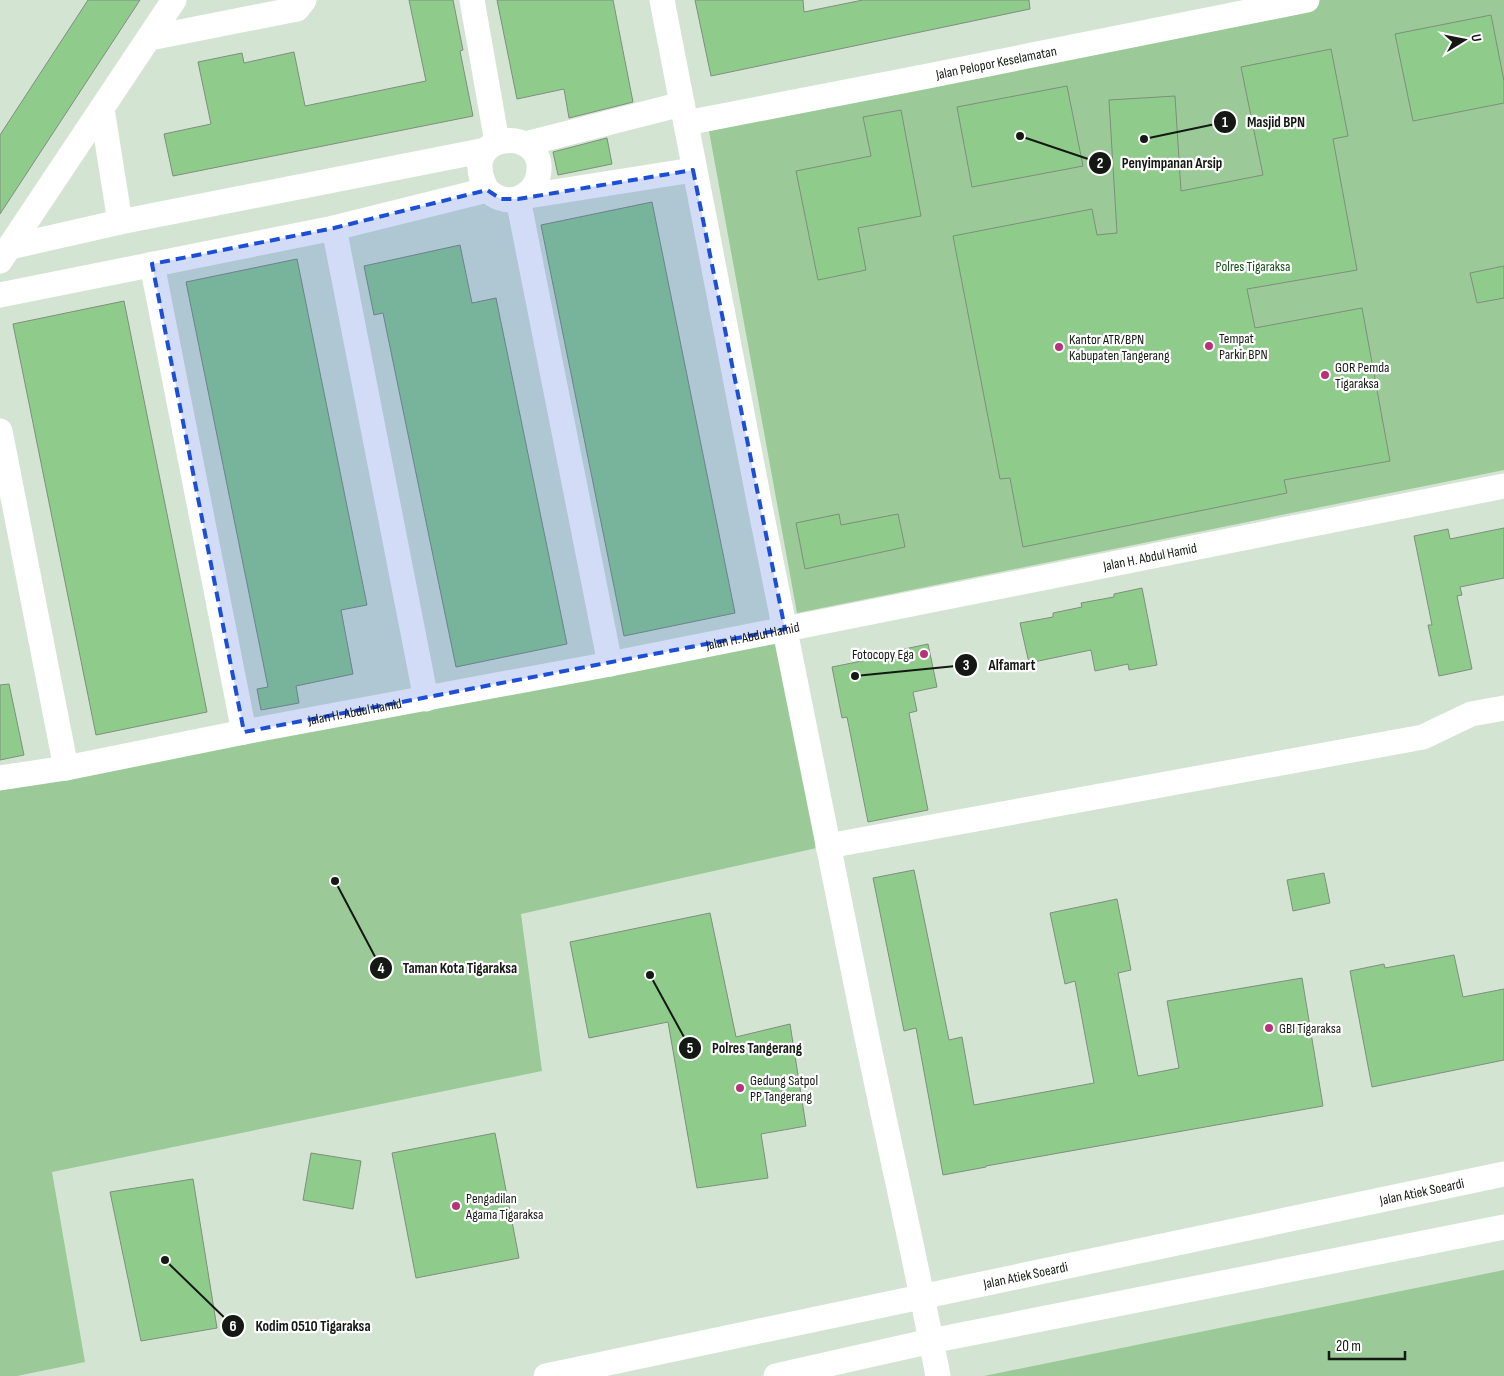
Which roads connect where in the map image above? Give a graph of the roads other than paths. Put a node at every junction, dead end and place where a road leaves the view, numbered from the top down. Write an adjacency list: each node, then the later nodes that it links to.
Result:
1 (174, 0): 6 (street)
2 (304, 0): 6 (street)
3 (472, 0): 10 (street)
4 (662, 0): 8 (street)
5 (1307, 0): 8 (street, Jalan Pelopor Keselamatan)
6 (150, 38): 7 (street)
7 (102, 109): 14 (street); 16 (street)
8 (684, 114): 9 (street, Jalan Pelopor Keselamatan); 11 (street)
9 (525, 144): 10 (street); 13 (street)
10 (492, 146): 12 (street); 14 (street)
11 (694, 170): 13 (street); 21 (street)
12 (487, 190): 13 (street); 15 (street)
13 (520, 198): 22 (street)
14 (120, 222): 16 (street)
15 (334, 228): 17 (street); 23 (street)
16 (5, 254)
17 (152, 264): 18 (street); 25 (street)
18 (0, 295)
19 (0, 431): 26 (street)
20 (1504, 486): 21 (street, Jalan H. Abdul Hamid)
21 (785, 629): 22 (street, Jalan H. Abdul Hamid); 28 (street)
22 (610, 664): 23 (street, Jalan H. Abdul Hamid)
23 (426, 699): 25 (street, Jalan H. Abdul Hamid)
24 (1504, 708): 28 (street)
25 (244, 732): 26 (street, Jalan H. Abdul Hamid)
26 (66, 768): 27 (street, Jalan H. Abdul Hamid)
27 (0, 778)
28 (828, 846): 31 (street)
29 (1504, 1174): 31 (street, Jalan Atiek Soeardi)
30 (1504, 1226): 32 (street)
31 (921, 1296): 32 (street); 33 (street, Jalan Atiek Soeardi)
32 (931, 1341): 34 (street); 35 (street)
33 (546, 1376)
34 (776, 1376)
35 (938, 1376)

